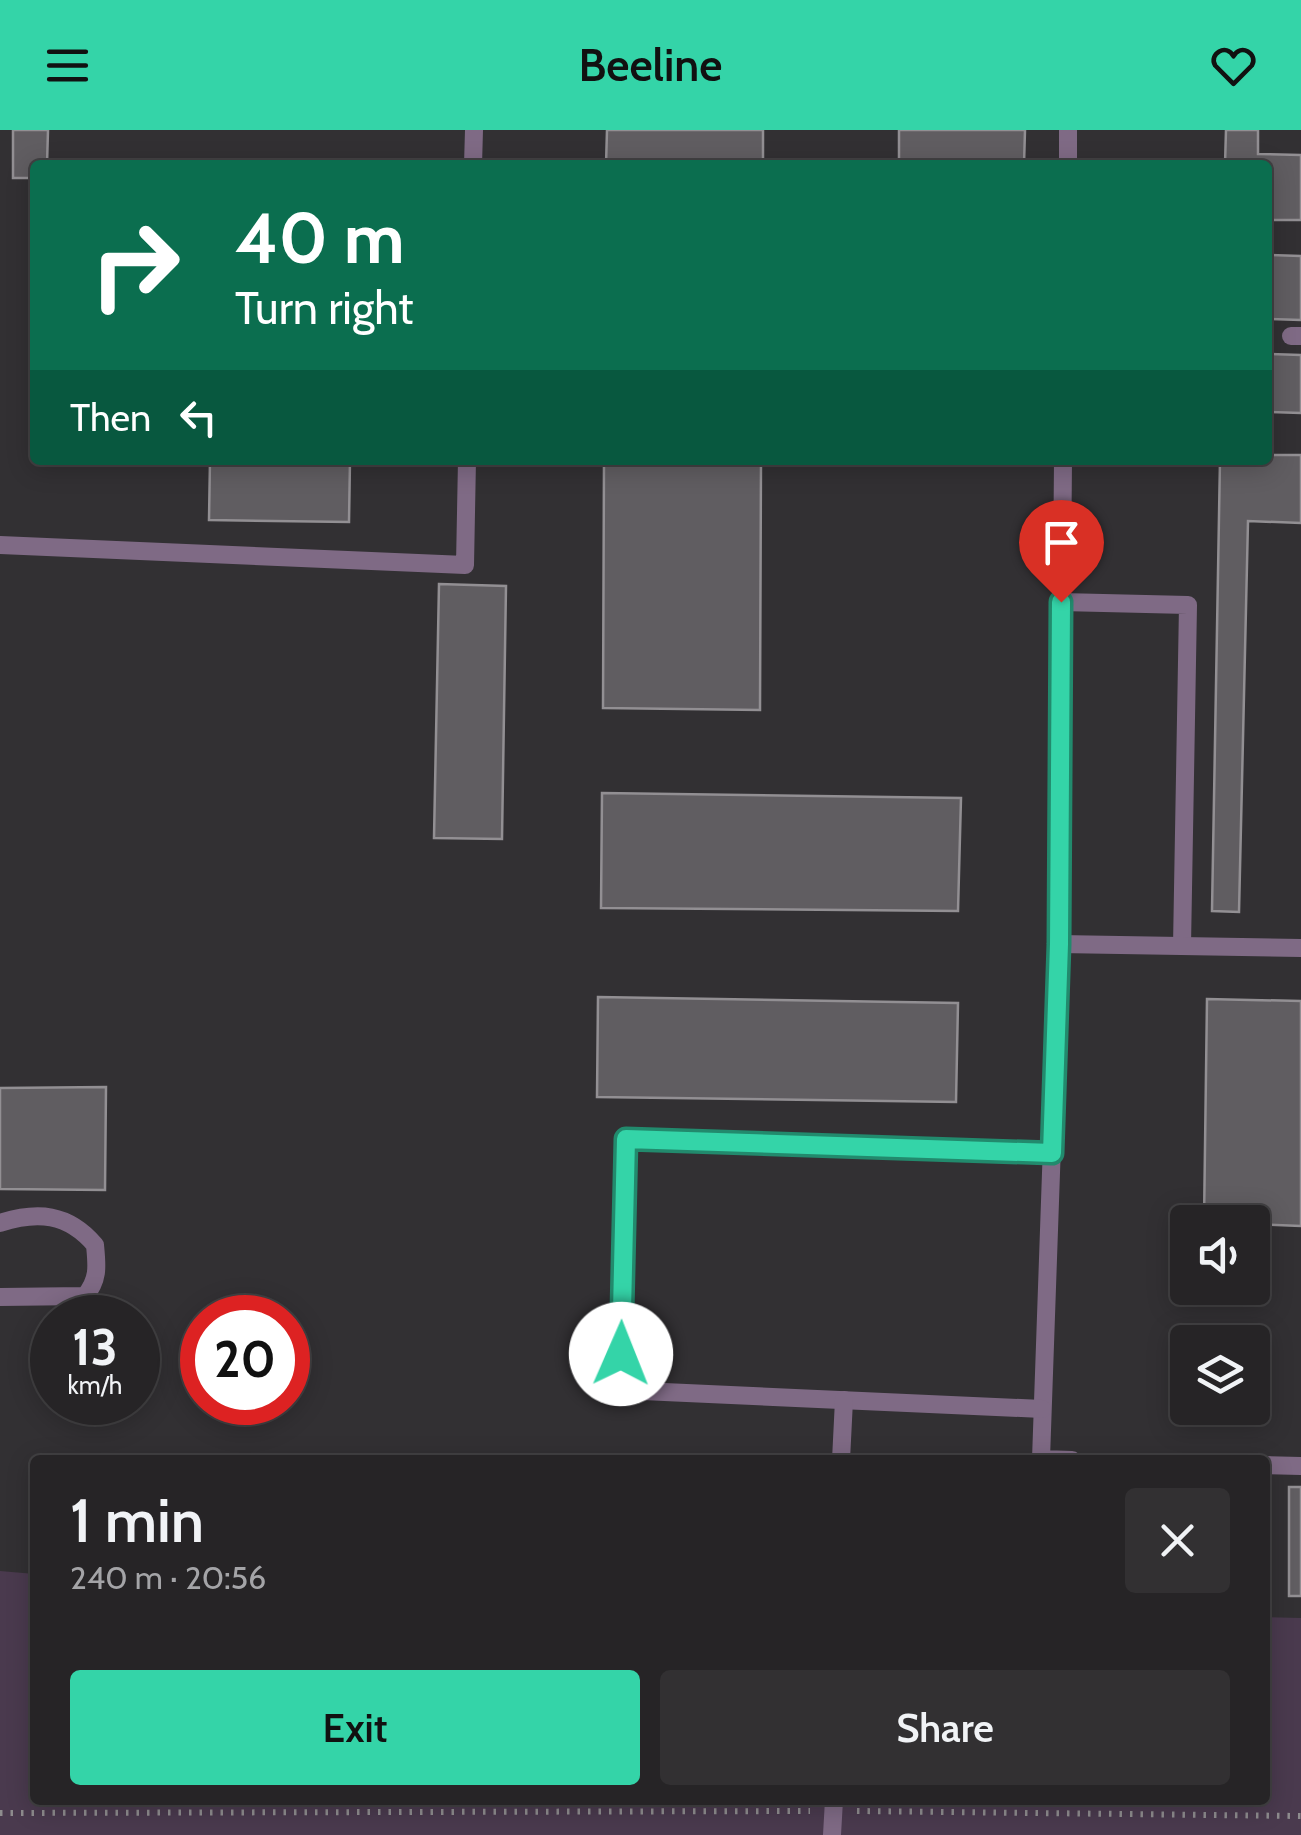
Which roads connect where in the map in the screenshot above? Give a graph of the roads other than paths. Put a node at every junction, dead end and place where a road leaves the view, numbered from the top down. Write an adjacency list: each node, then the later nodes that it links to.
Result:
1 (474, 130): 3 (lane)
2 (1068, 130): 4 (lane)
3 (473, 160)
4 (1068, 160)
5 (467, 465): 7 (lane)
6 (1063, 465): 8 (lane)
7 (0, 545)
8 (1061, 602): 9 (lane); 10 (lane)
9 (1059, 944): 10 (lane); 12 (lane)
10 (1182, 946): 11 (lane)
11 (1301, 948)
12 (1052, 1153): 15 (lane); 16 (lane)
13 (0, 1223): 14 (lane)
14 (0, 1297)
15 (844, 1400): 16 (lane); 17 (lane)
16 (1042, 1409): 18 (lane)
17 (841, 1455)
18 (1041, 1455)
19 (1270, 1465): 20 (lane)
20 (1301, 1466)
21 (834, 1806): 22 (lane)
22 (832, 1835)

